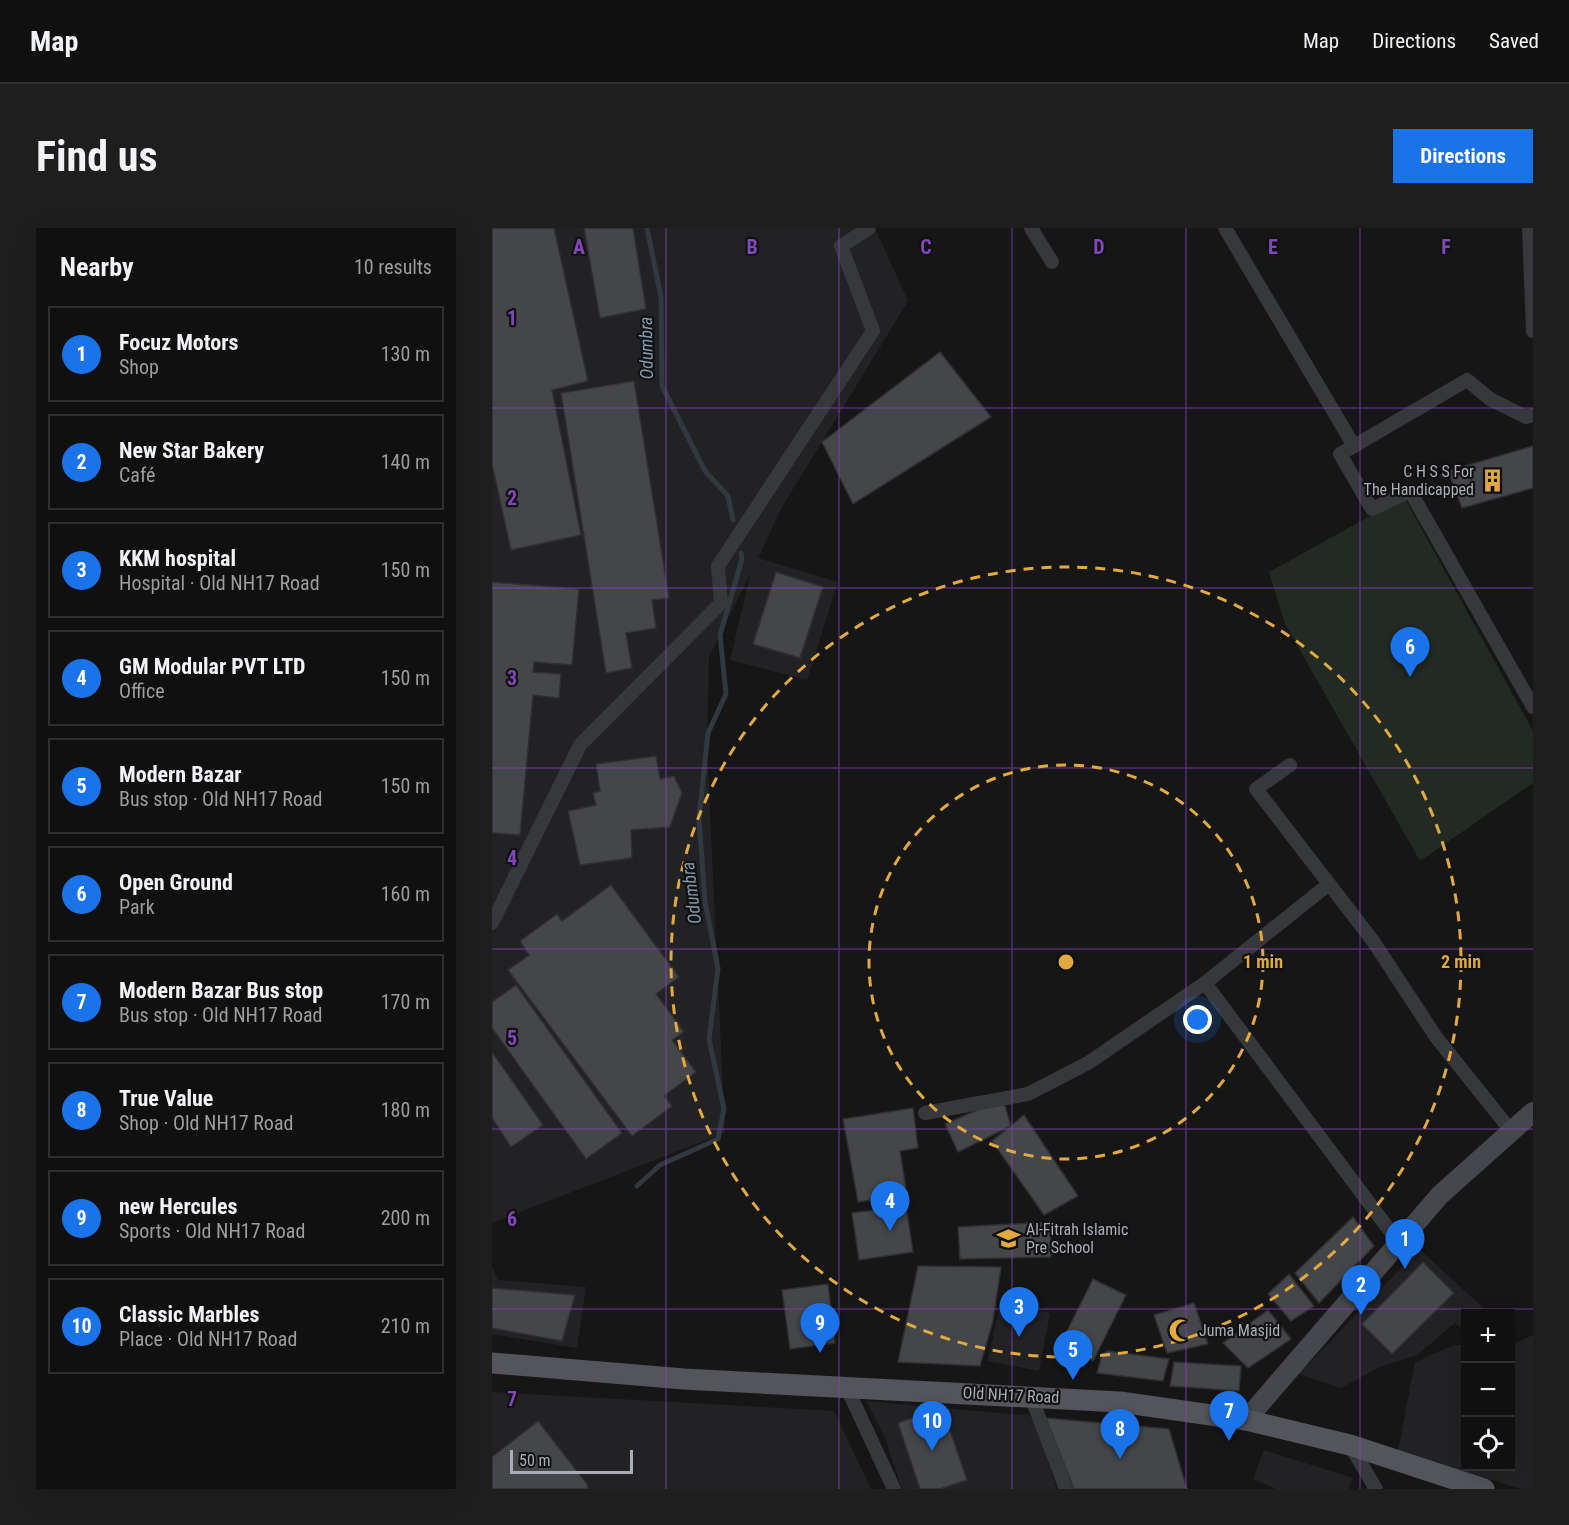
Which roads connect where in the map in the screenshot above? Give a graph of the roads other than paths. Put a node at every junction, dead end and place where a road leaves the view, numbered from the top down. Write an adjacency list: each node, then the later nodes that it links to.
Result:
1 (869, 228): 12 (street)
2 (1031, 228): 5 (street)
3 (1225, 228): 8 (street)
4 (1529, 228): 6 (street)
5 (1052, 262)
6 (1533, 331)
7 (1533, 416): 8 (street)
8 (1354, 446): 9 (street)
9 (1533, 707)
10 (1290, 765): 11 (street)
11 (1329, 884): 13 (street); 16 (street)
12 (492, 922)
13 (1205, 982): 15 (street); 17 (street)
14 (1533, 1112): 16 (main road)
15 (925, 1113)
16 (1512, 1132): 17 (main road)
17 (1399, 1243): 21 (main road)
18 (492, 1363): 19 (main road, Old NH17 Road)
19 (847, 1388): 20 (main road, Old NH17 Road); 23 (street)
20 (1031, 1396): 21 (main road, Old NH17 Road); 24 (street)
21 (1246, 1420): 22 (main road, Old NH17 Road)
22 (1350, 1445): 25 (street); 26 (main road, Old NH17 Road)
23 (894, 1489)
24 (1066, 1489)
25 (1376, 1489)
26 (1484, 1489)

